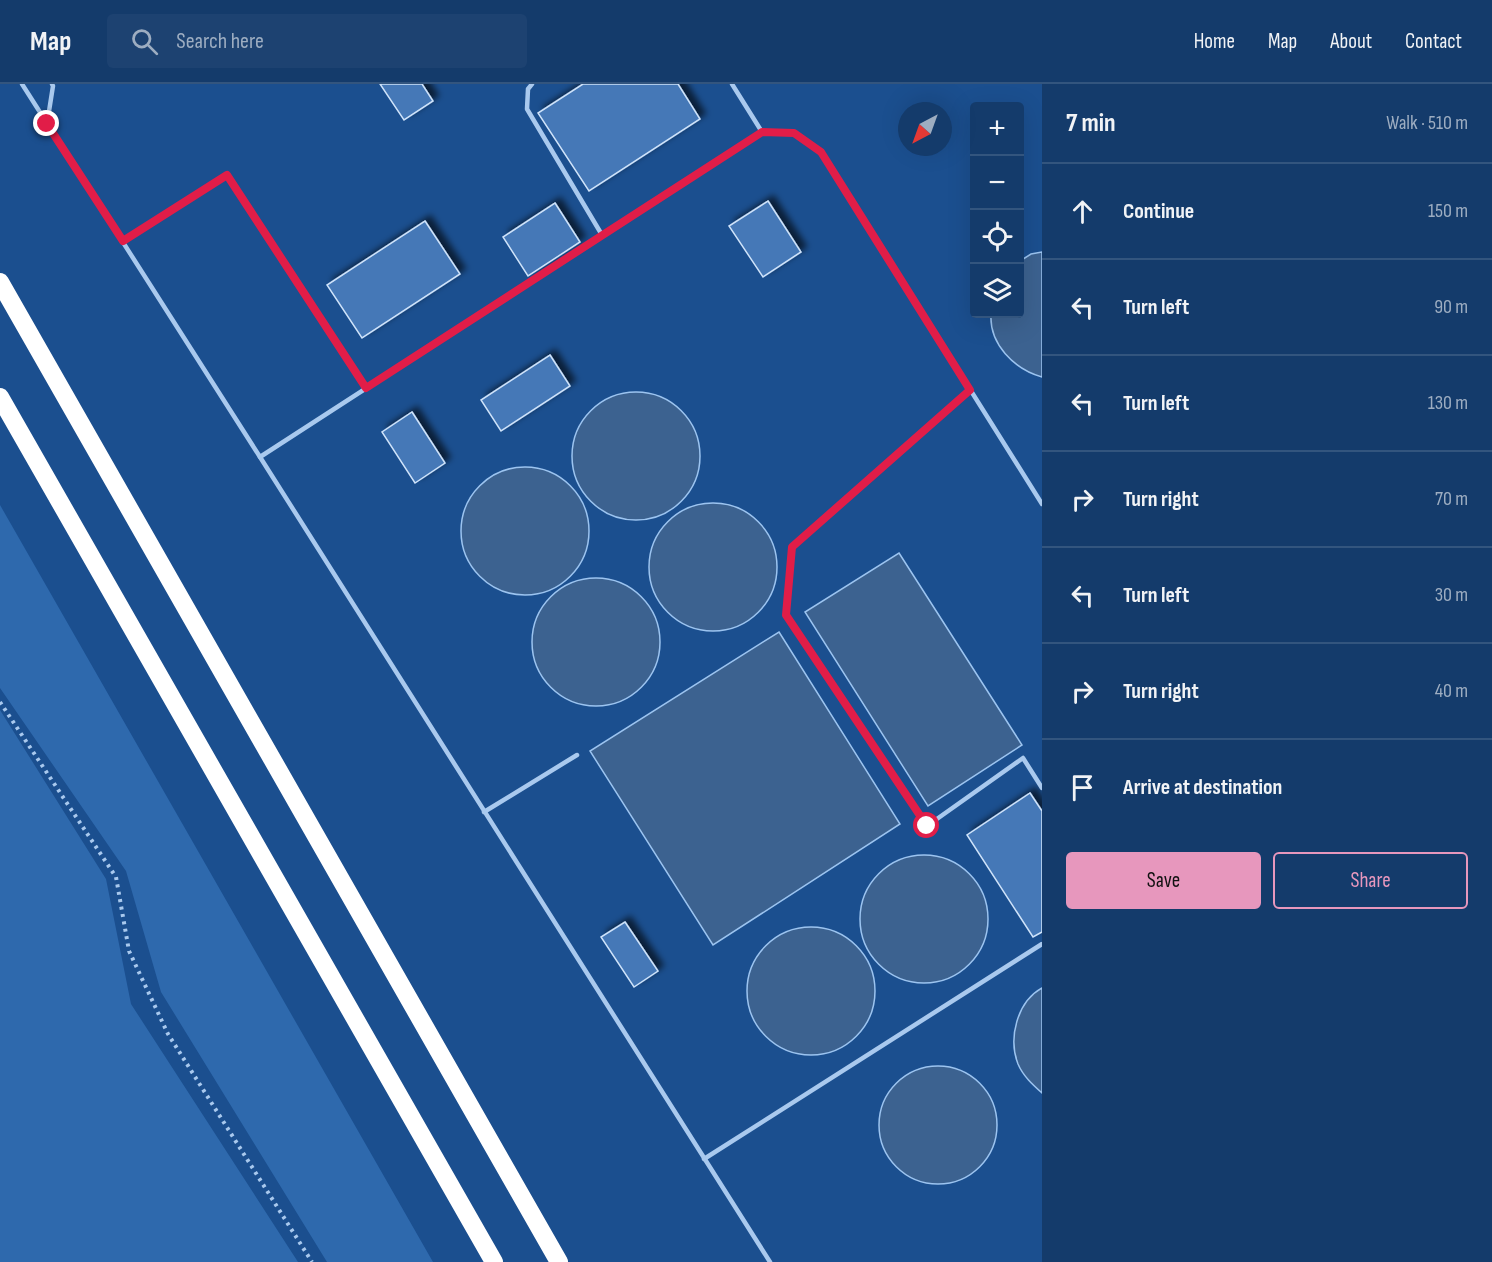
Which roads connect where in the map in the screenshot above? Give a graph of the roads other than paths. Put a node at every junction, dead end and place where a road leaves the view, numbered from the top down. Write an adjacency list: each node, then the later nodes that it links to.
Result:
1 (22, 84): 5 (lane)
2 (52, 84): 5 (lane)
3 (532, 84): 7 (lane)
4 (732, 84): 6 (lane)
5 (47, 124): 8 (lane)
6 (762, 132): 7 (lane); 11 (lane)
7 (603, 236): 10 (lane)
8 (123, 241): 10 (lane); 13 (lane)
9 (0, 282): 21 (highway)
10 (366, 388): 13 (lane)
11 (970, 390): 14 (lane); 16 (lane)
12 (0, 396): 20 (highway)
13 (260, 457): 17 (lane)
14 (1042, 504)
15 (577, 755): 17 (lane)
16 (1042, 788)
17 (484, 812): 19 (lane)
18 (1042, 944): 19 (lane)
19 (704, 1159): 22 (lane)
20 (494, 1262)
21 (559, 1262)
22 (770, 1262)

